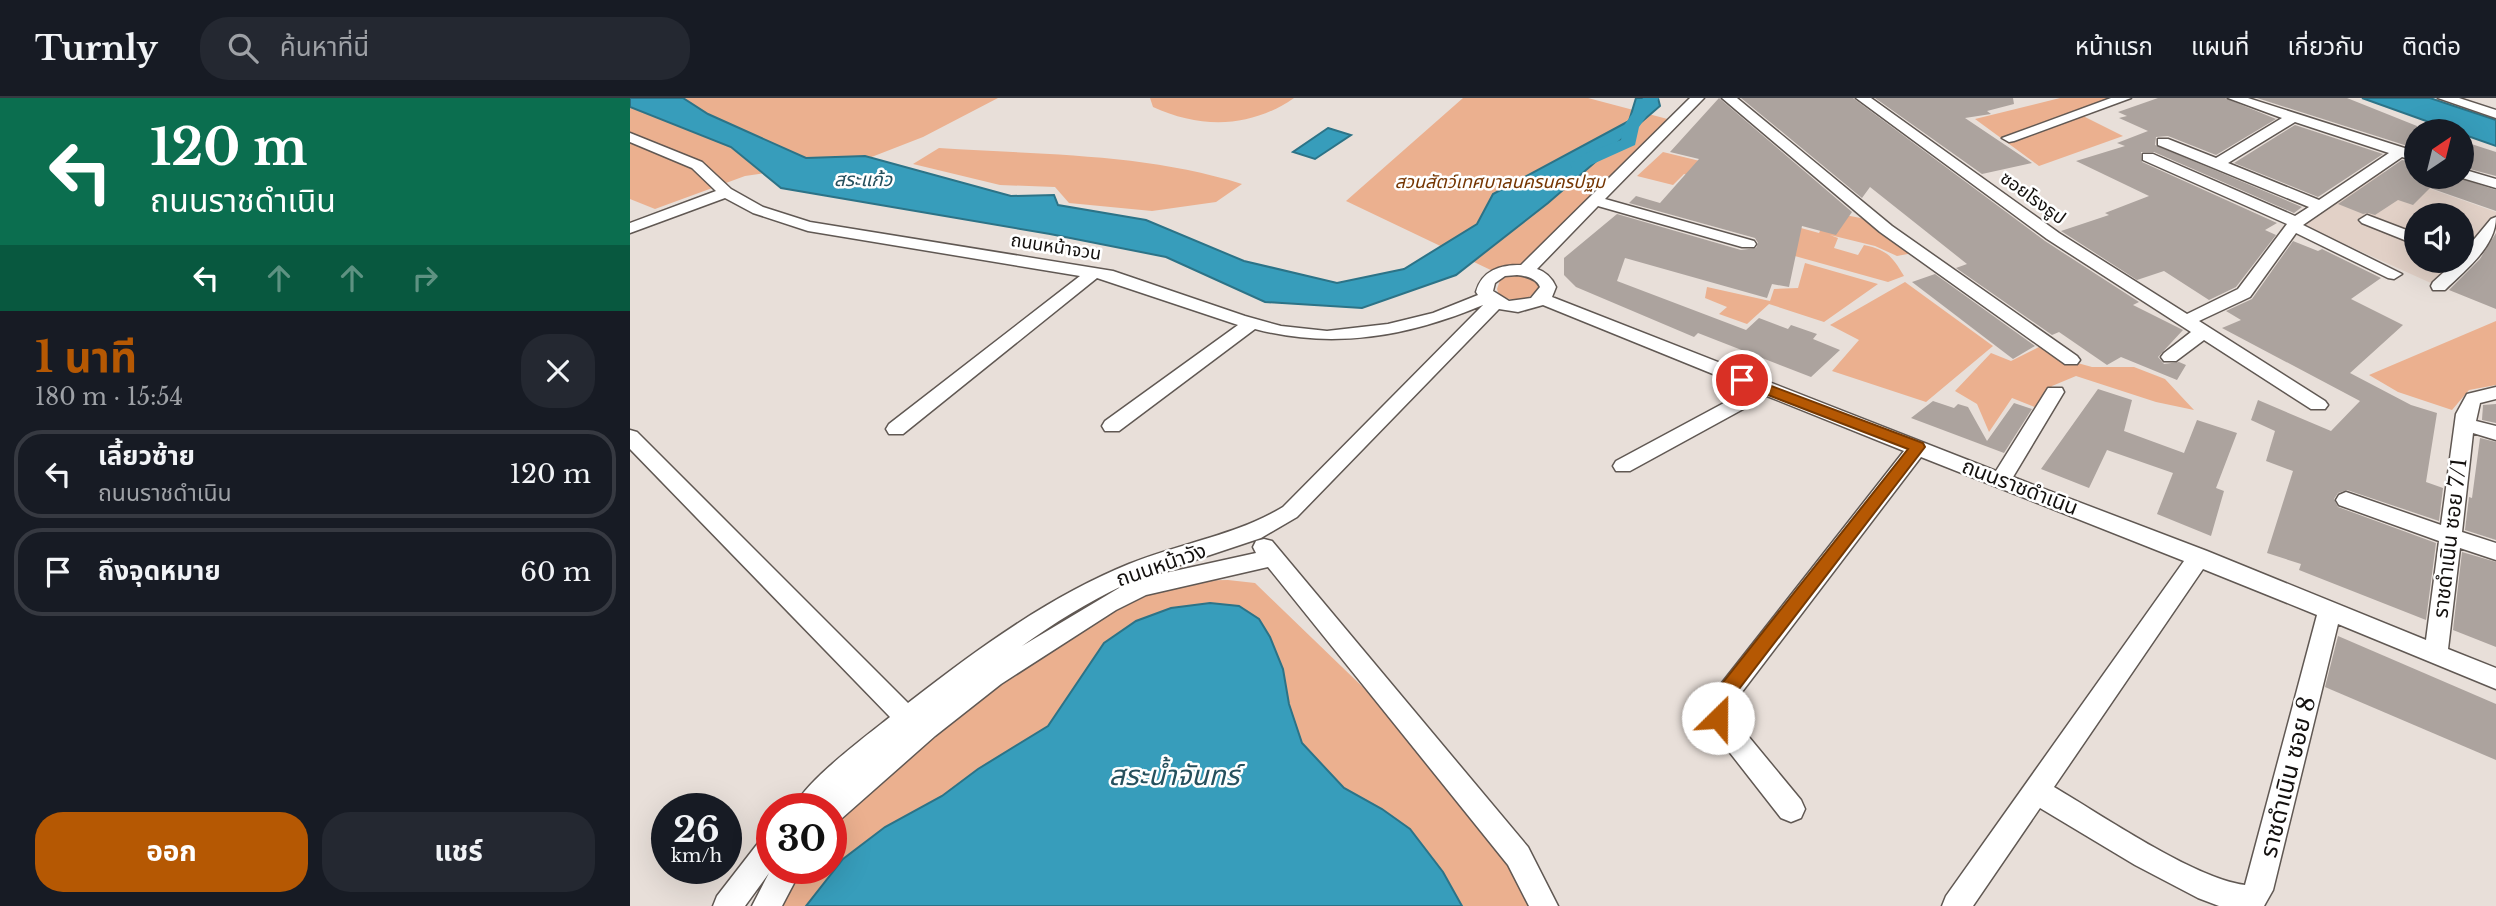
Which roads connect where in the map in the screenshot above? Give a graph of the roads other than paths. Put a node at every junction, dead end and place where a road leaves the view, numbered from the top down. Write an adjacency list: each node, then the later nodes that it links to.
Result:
1 (1697, 98): 19 (street)
2 (1729, 98): 39 (street)
3 (1863, 98): 35 (street, ซอยโรงธูป)
4 (2124, 98): 10 (street)
5 (2235, 98): 8 (street)
6 (2445, 98): 7 (street)
7 (2496, 114)
8 (2293, 117): 12 (street); 15 (street)
9 (630, 137): 18 (street, ถนนหน้าจวน)
10 (2009, 138)
11 (2163, 142): 15 (street)
12 (2400, 152): 13 (street); 20 (street)
13 (2404, 153)
14 (2148, 157): 23 (street)
15 (2217, 164): 20 (street)
16 (2474, 177): 17 (street)
17 (2496, 184)
18 (726, 192): 24 (street); 29 (street, ถนนหน้าจวน)
19 (1596, 201): 26 (street); 28 (street)
20 (2320, 206): 23 (street)
21 (2367, 220): 25 (street)
22 (2496, 222): 27 (street)
23 (2294, 224): 31 (street); 35 (street)
24 (630, 228)
25 (2404, 235)
26 (1748, 244)
27 (2474, 247)
28 (1526, 270): 33 (street); 34 (street, ถนนหน้าวัง)
29 (1094, 273): 36 (street, ถนนหน้าจวน); 46 (street)
30 (2451, 273): 32 (street)
31 (2394, 274)
32 (2439, 286)
33 (1542, 299): 34 (street); 40 (street, ถนนราชดำเนิน)
34 (1492, 300): 36 (street, ถนนหน้าจวน); 53 (street, ถนนหน้าวัง)
35 (2186, 321): 37 (street, ซอยโรงธูป)
36 (1252, 323): 45 (street)
37 (2203, 332): 38 (street); 43 (street, ซอยโรงธูป)
38 (2170, 357)
39 (2071, 360)
40 (1766, 389): 49 (street, ถนนราชดำเนิน); 50 (street)
41 (2055, 393): 51 (street)
42 (2496, 393): 44 (street, ราชดำเนิน ซอย 7/1)
43 (2318, 405)
44 (2467, 425): 47 (street); 54 (street, ราชดำเนิน ซอย 7/1)
45 (1112, 426)
46 (896, 429)
47 (2496, 433)
48 (630, 437): 61 (street)
49 (1918, 447): 51 (street, ถนนราชดำเนิน); 65 (street)
50 (1623, 466)
51 (2001, 480): 56 (street, ถนนราชดำเนิน)
52 (2346, 500): 54 (street)
53 (1256, 534): 57 (street); 61 (street, ถนนหน้าวัง)
54 (2451, 535): 55 (street); 59 (street, ราชดำเนิน ซอย 7/1)
55 (2496, 552)
56 (2199, 557): 58 (street, ถนนราชดำเนิน); 62 (street)
57 (1271, 558): 64 (street); 71 (street)
58 (2330, 610): 59 (street, ถนนราชดำเนิน); 68 (street, ราชดำเนิน ซอย 8)
59 (2435, 653): 60 (street, ถนนราชดำเนิน)
60 (2496, 679)
61 (906, 718): 63 (street, ถนนหน้าวัง)
62 (2035, 790): 68 (street, ราชดำเนิน ซอย 8); 72 (street)
63 (822, 793)
64 (847, 796)
65 (1791, 809)
66 (756, 867): 69 (street)
67 (779, 884): 70 (street)
68 (2207, 899)
69 (727, 906)
70 (766, 906)
71 (1544, 906)
72 (1956, 906)

